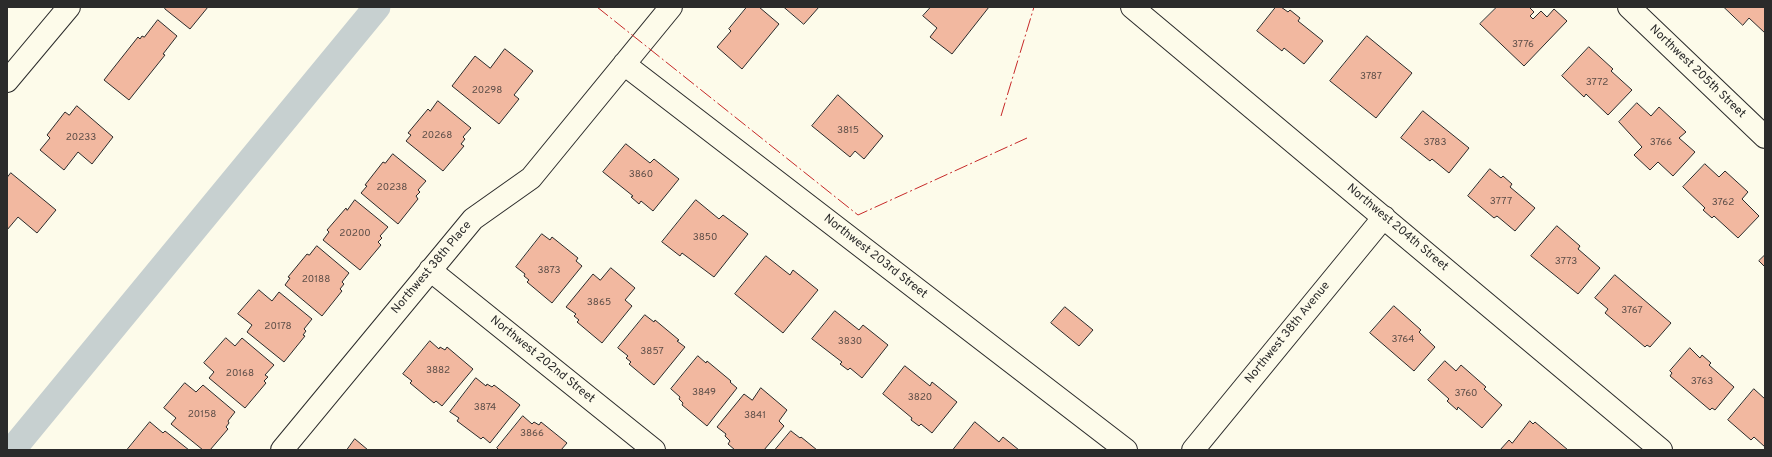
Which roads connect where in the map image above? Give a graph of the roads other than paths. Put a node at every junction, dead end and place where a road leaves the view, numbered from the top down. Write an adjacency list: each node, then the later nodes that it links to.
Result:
1 (70, 7): 6 (street)
2 (671, 7): 5 (street, Northwest 38th Place)
3 (1132, 7): 8 (street, Northwest 204th Street)
4 (1629, 7): 7 (street, Northwest 205th Street)
5 (624, 64): 9 (street, Northwest 38th Place); 12 (street, Northwest 203rd Street)
6 (7, 81)
7 (1765, 137)
8 (1384, 217): 13 (street, Northwest 38th Avenue); 14 (street, Northwest 204th Street)
9 (430, 270): 10 (street, Northwest 38th Place); 11 (street, Northwest 202nd Street)
10 (282, 450)
11 (654, 450)
12 (1126, 450)
13 (1193, 450)
14 (1661, 450)

